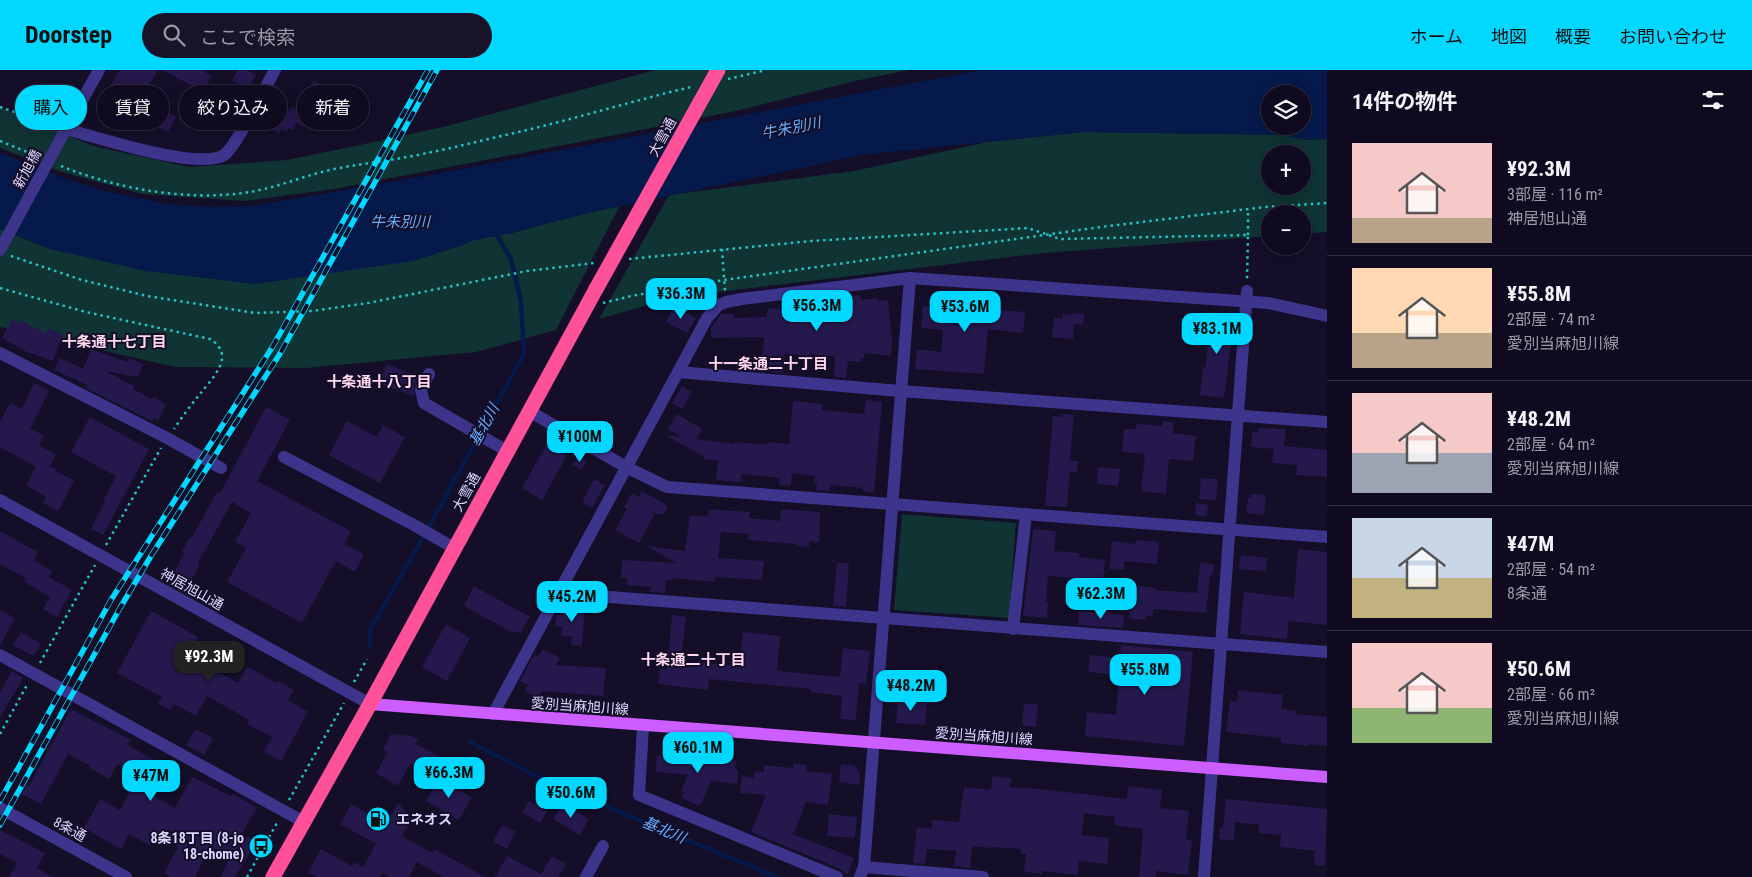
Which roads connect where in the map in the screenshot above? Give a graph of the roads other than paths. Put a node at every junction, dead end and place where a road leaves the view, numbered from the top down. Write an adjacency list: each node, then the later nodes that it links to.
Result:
1 (99, 70): 4 (street, 新旭橋)
2 (275, 70): 6 (street)
3 (719, 75): 15 (highway, 大雪通, bridge)
4 (87, 91)
5 (65, 130): 7 (street, 新旭橋, bridge)
6 (70, 130)
7 (4, 252)
8 (910, 278): 9 (street); 12 (street); 14 (street)
9 (1247, 297): 10 (street); 16 (street)
10 (1327, 316)
11 (0, 353): 21 (street)
12 (678, 372): 14 (street); 20 (street)
13 (429, 374): 18 (street)
14 (900, 391): 16 (street); 23 (street)
15 (529, 411): 18 (highway, 大雪通); 20 (street)
16 (1238, 415): 17 (street); 25 (street)
17 (1327, 422)
18 (507, 451): 27 (highway, 大雪通)
19 (284, 457): 27 (street)
20 (626, 467): 23 (street); 28 (street)
21 (221, 468)
22 (0, 500): 34 (street, 神居旭山通)
23 (892, 505): 24 (street); 29 (street)
24 (1026, 514): 25 (street); 30 (street)
25 (1229, 530): 26 (street); 31 (street)
26 (1327, 537)
27 (454, 548): 34 (highway, 大雪通)
28 (557, 593): 29 (street); 35 (street)
29 (884, 618): 30 (street); 37 (street)
30 (1013, 629): 31 (street)
31 (1220, 644): 32 (street); 38 (street)
32 (1327, 652)
33 (0, 655): 41 (street)
34 (370, 704): 35 (main road, 愛別当麻旭川線); 41 (highway, 大雪通)
35 (493, 714): 36 (main road, 愛別当麻旭川線)
36 (643, 726): 37 (main road, 愛別当麻旭川線); 47 (street)
37 (874, 742): 38 (main road, 愛別当麻旭川線); 43 (street)
38 (1212, 768): 39 (main road, 愛別当麻旭川線); 49 (street)
39 (1327, 777)
40 (0, 808): 44 (street, 8条通)
41 (304, 822): 45 (highway, 大雪通)
42 (603, 846): 46 (street)
43 (862, 872): 48 (street)
44 (126, 877)
45 (273, 877)
46 (586, 877)
47 (838, 877)
48 (983, 877)
49 (1204, 877)

